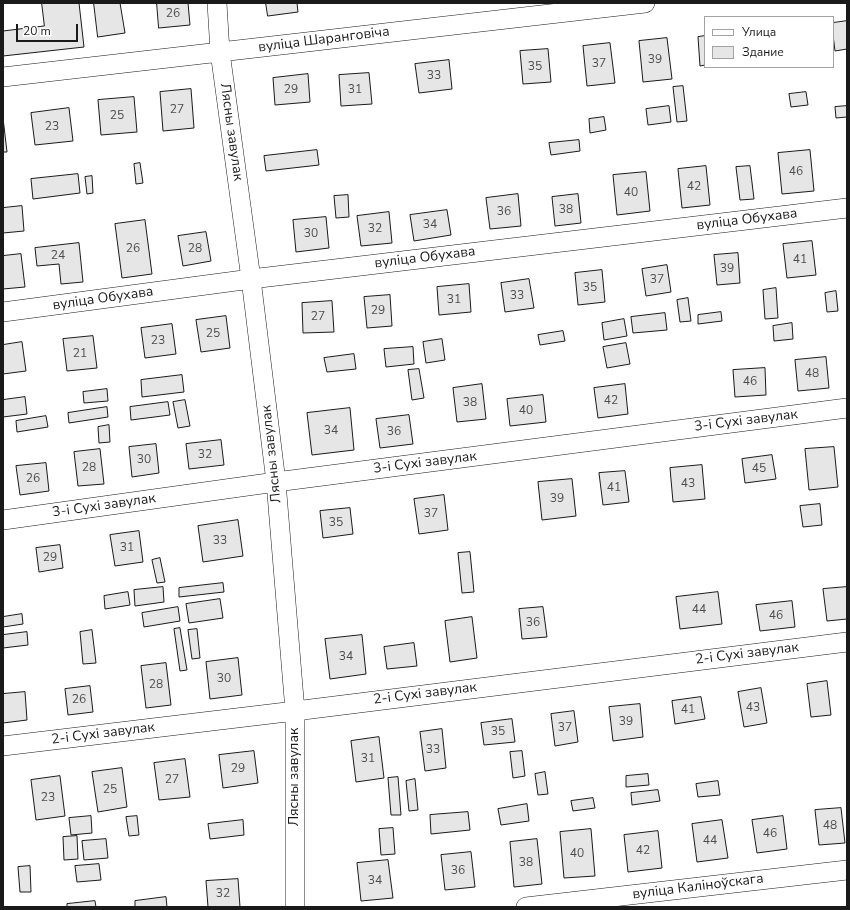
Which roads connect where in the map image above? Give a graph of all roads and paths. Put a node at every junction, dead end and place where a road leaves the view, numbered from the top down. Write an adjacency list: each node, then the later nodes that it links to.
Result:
1 (217, 3): 3 (street, Лясны завулак)
2 (645, 3): 3 (street, вуліца Шаранговіча)
3 (220, 52): 4 (street, вуліца Шаранговіча); 6 (street, Лясны завулак)
4 (3, 76)
5 (847, 208): 6 (street, вуліца Обухава)
6 (251, 279): 7 (street, вуліца Обухава); 9 (street, Лясны завулак)
7 (3, 312)
8 (847, 408): 9 (street, 3-і Сухі завулак)
9 (276, 482): 10 (street, 3-і Сухі завулак); 12 (street, Лясны завулак)
10 (3, 520)
11 (847, 642): 12 (street, 2-і Сухі завулак)
12 (295, 711): 13 (street, 2-і Сухі завулак); 15 (street, Лясны завулак)
13 (3, 746)
14 (847, 870): 16 (street, вуліца Каліноўскага)
15 (295, 907)
16 (526, 907)

